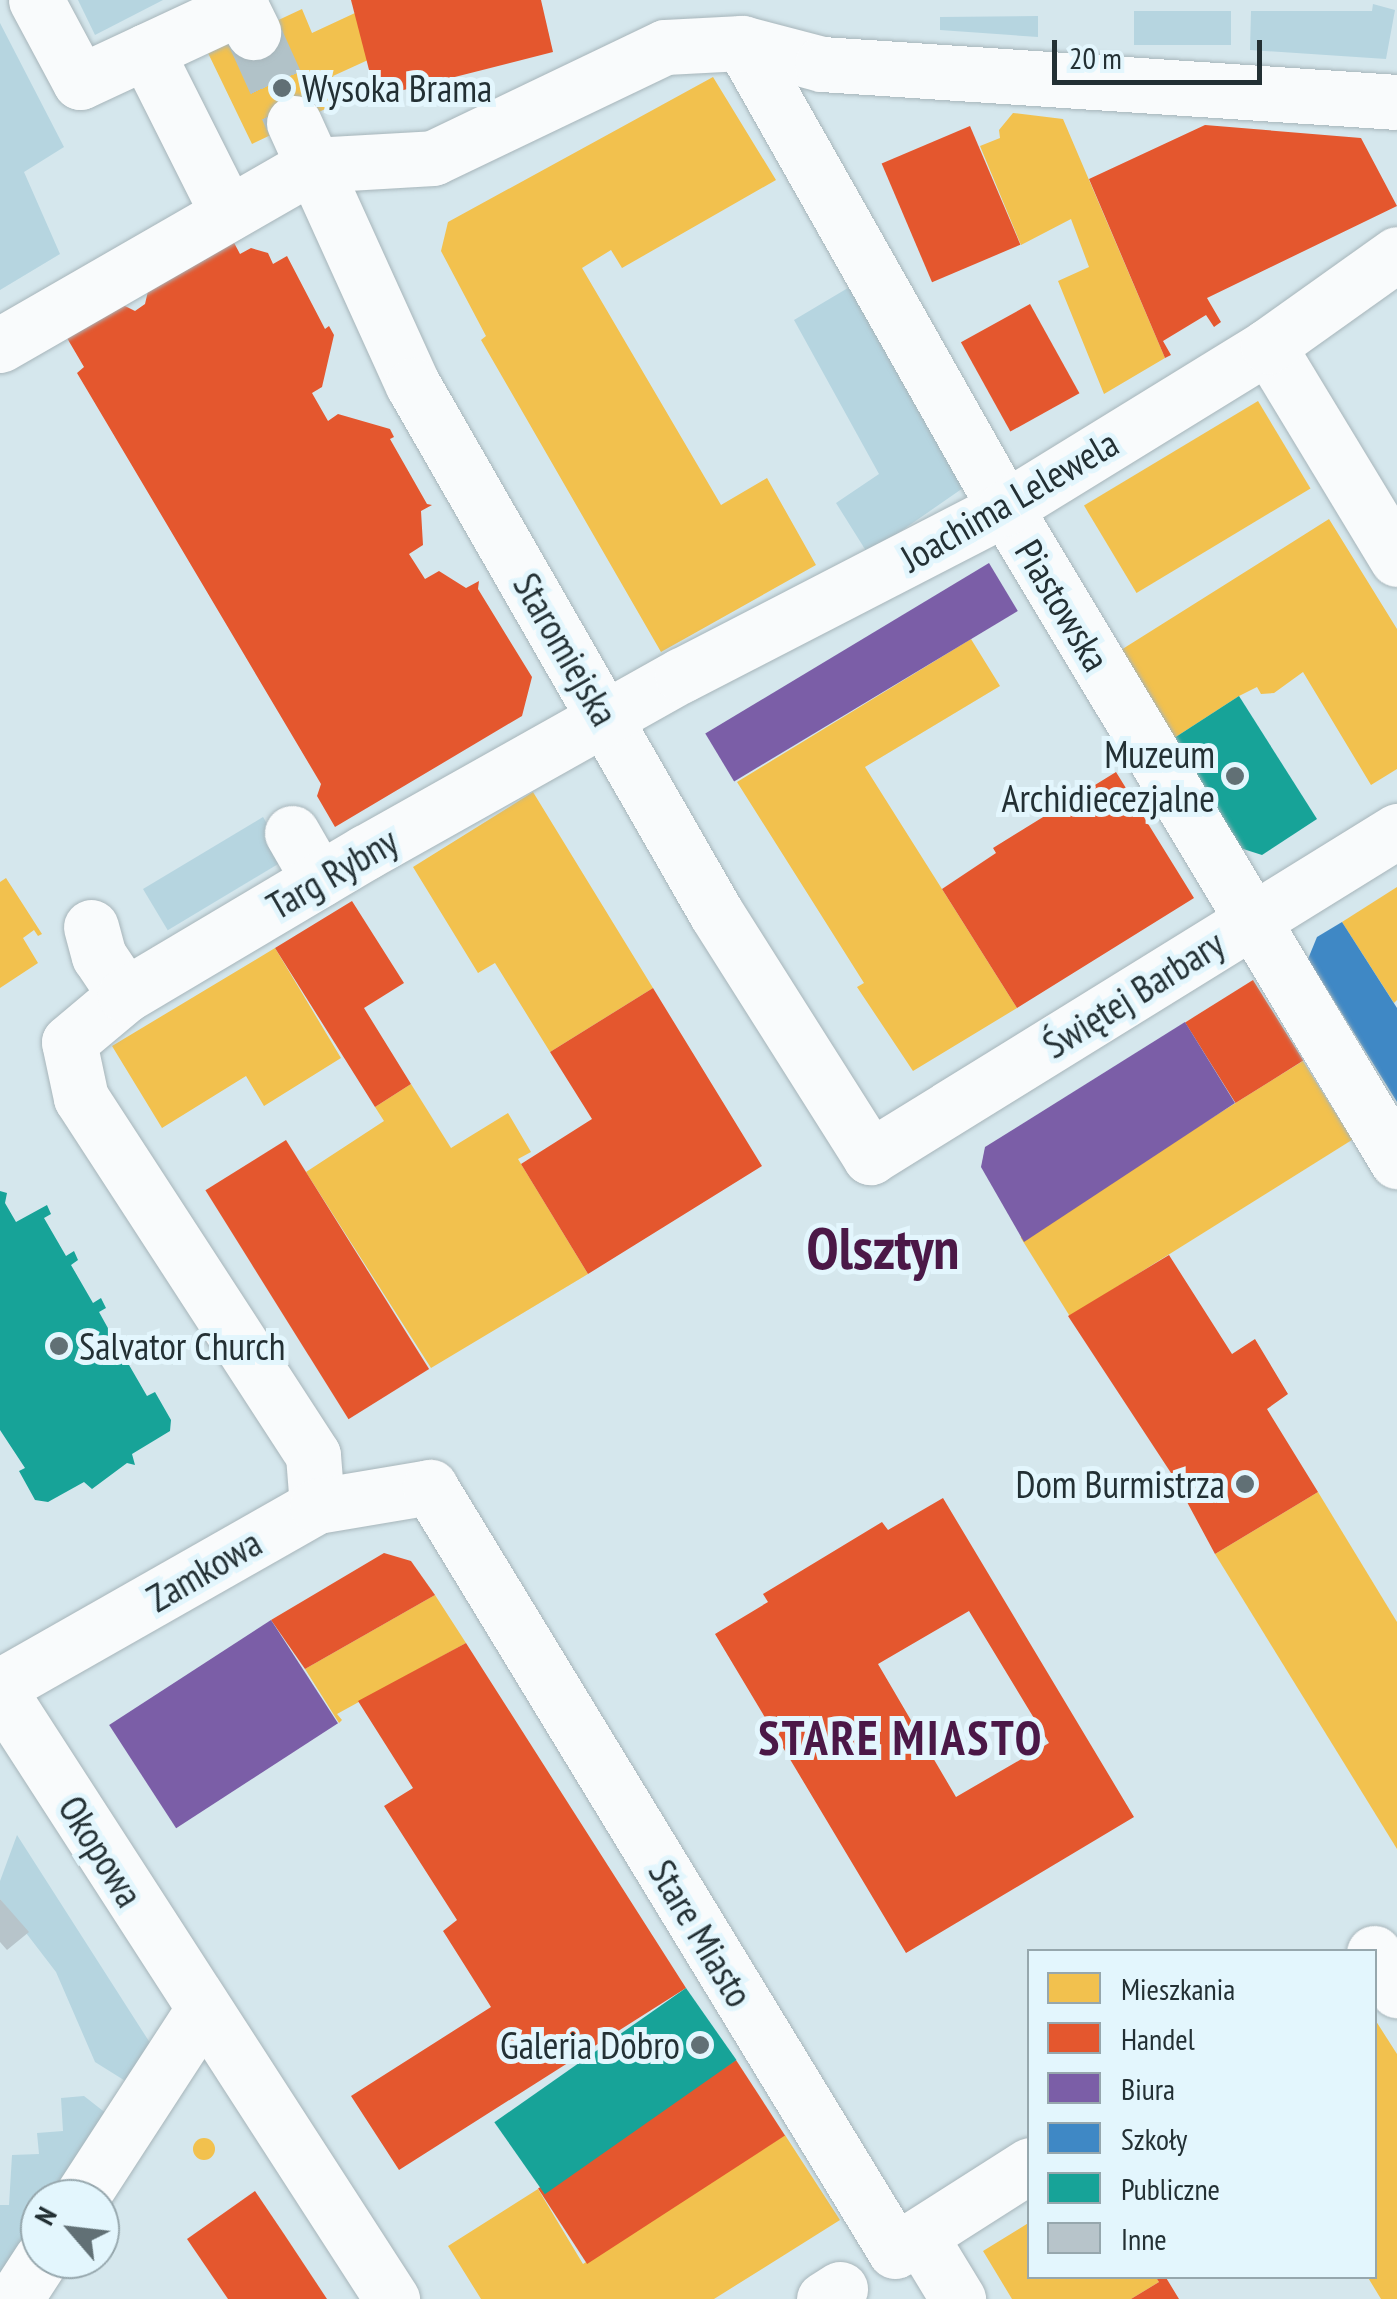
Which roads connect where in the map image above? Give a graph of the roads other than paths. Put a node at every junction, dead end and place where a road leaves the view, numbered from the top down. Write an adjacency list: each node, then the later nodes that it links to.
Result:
1 (36, 0): 4 (street)
2 (253, 32): 4 (street)
3 (742, 43): 5 (street); 6 (street); 11 (street, Piastowska)
4 (146, 51): 7 (street)
5 (1397, 102)
6 (304, 144): 7 (street); 13 (street, Staromiejska)
7 (228, 214): 9 (street)
8 (1397, 254): 10 (street, Joachima Lelewela)
9 (0, 345)
10 (1268, 346): 11 (street, Joachima Lelewela); 12 (street)
11 (1005, 508): 13 (street, Joachima Lelewela); 17 (street, Piastowska)
12 (1397, 559)
13 (606, 720): 16 (street, Targ Rybny); 20 (street, Staromiejska)
14 (1397, 831): 17 (street, Świętej Barbary)
15 (292, 833): 16 (street)
16 (319, 880): 19 (street, Targ Rybny)
17 (1251, 920): 20 (street, Świętej Barbary); 21 (street, Piastowska)
18 (90, 927): 19 (street)
19 (125, 994): 23 (street, Targ Rybny)
20 (870, 1157)
21 (1397, 1161)
22 (420, 1488): 23 (street, Zamkowa); 26 (street, Stare Miasto)
23 (317, 1506): 24 (street, Zamkowa)
24 (0, 1689): 25 (street, Okopowa)
25 (202, 2010): 27 (street); 29 (street, Okopowa)
26 (1027, 2167)
27 (93, 2179)
28 (924, 2243): 30 (street)
29 (392, 2299)
30 (958, 2299)

